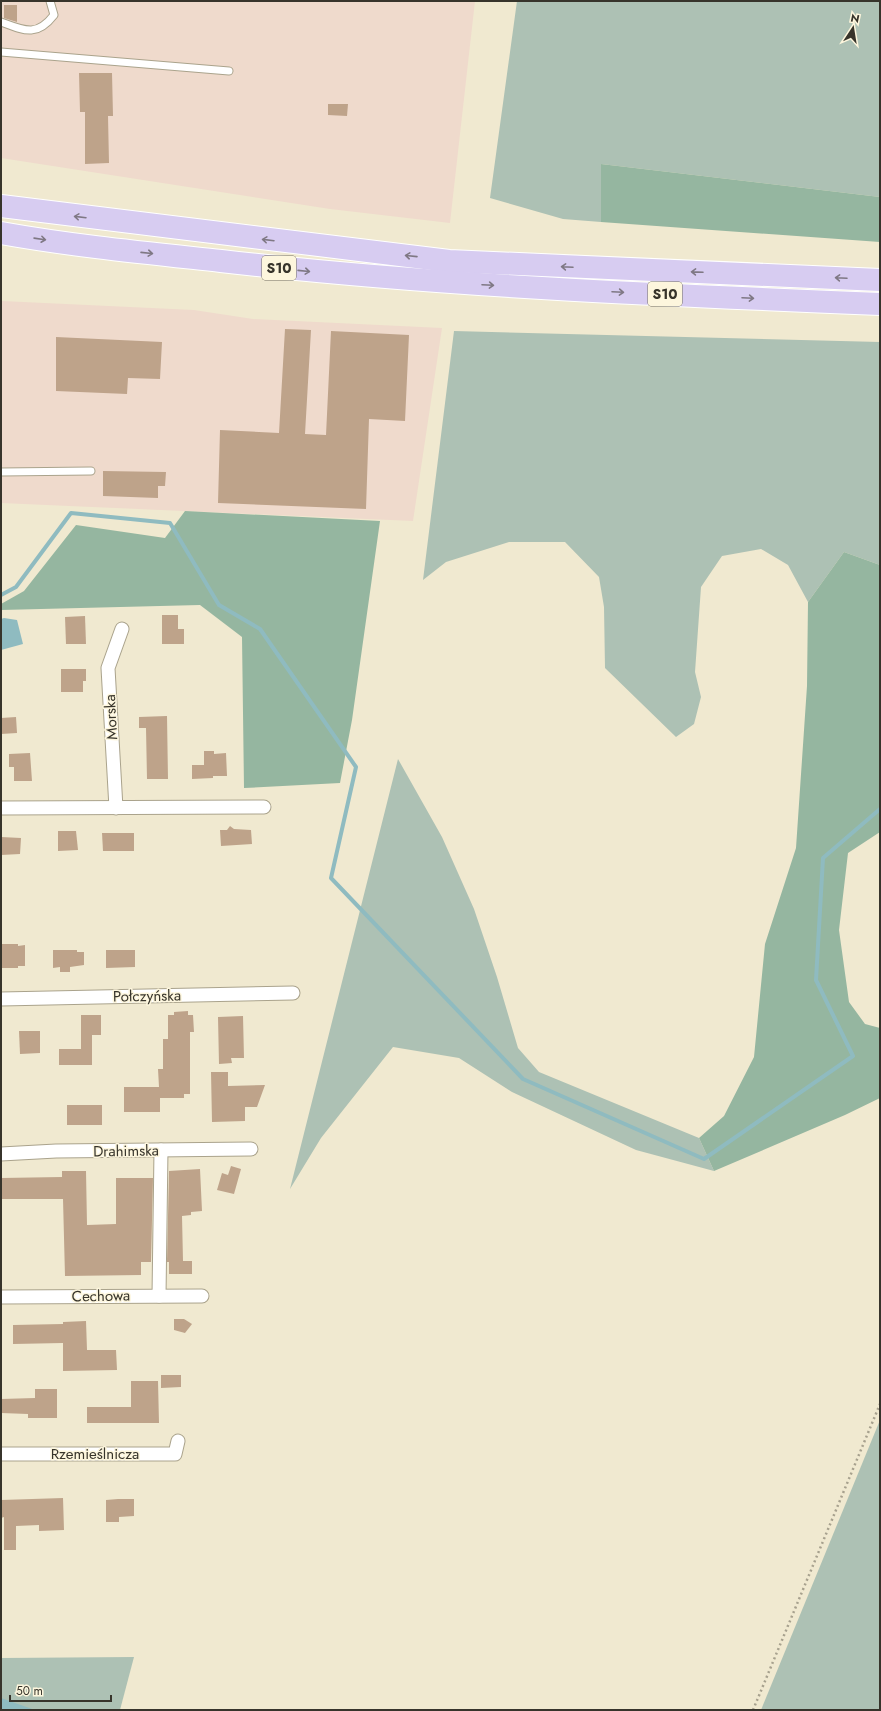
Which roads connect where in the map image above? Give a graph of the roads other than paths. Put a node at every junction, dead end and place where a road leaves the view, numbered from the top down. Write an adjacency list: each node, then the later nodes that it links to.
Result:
1 (50, 1): 2 (lane)
2 (1, 22)
3 (1, 52): 4 (lane)
4 (229, 71)
5 (1, 206): 7 (highway, S10, one-way to 5)
6 (1, 233): 8 (highway, S10, one-way to 8)
7 (880, 280)
8 (880, 304)
9 (90, 471): 10 (lane)
10 (1, 472)
11 (122, 629): 14 (street, Morska)
12 (264, 806): 14 (street)
13 (1, 808): 14 (street)
14 (116, 808)
15 (293, 993): 16 (street, Połczyńska)
16 (1, 999)
17 (251, 1149): 18 (street, Drahimska)
18 (161, 1150): 19 (street, Drahimska); 20 (street)
19 (1, 1154)
20 (159, 1296): 21 (street, Cechowa); 22 (street, Cechowa)
21 (202, 1296)
22 (1, 1297)
23 (178, 1441): 24 (street, Rzemieślnicza)
24 (1, 1454)

